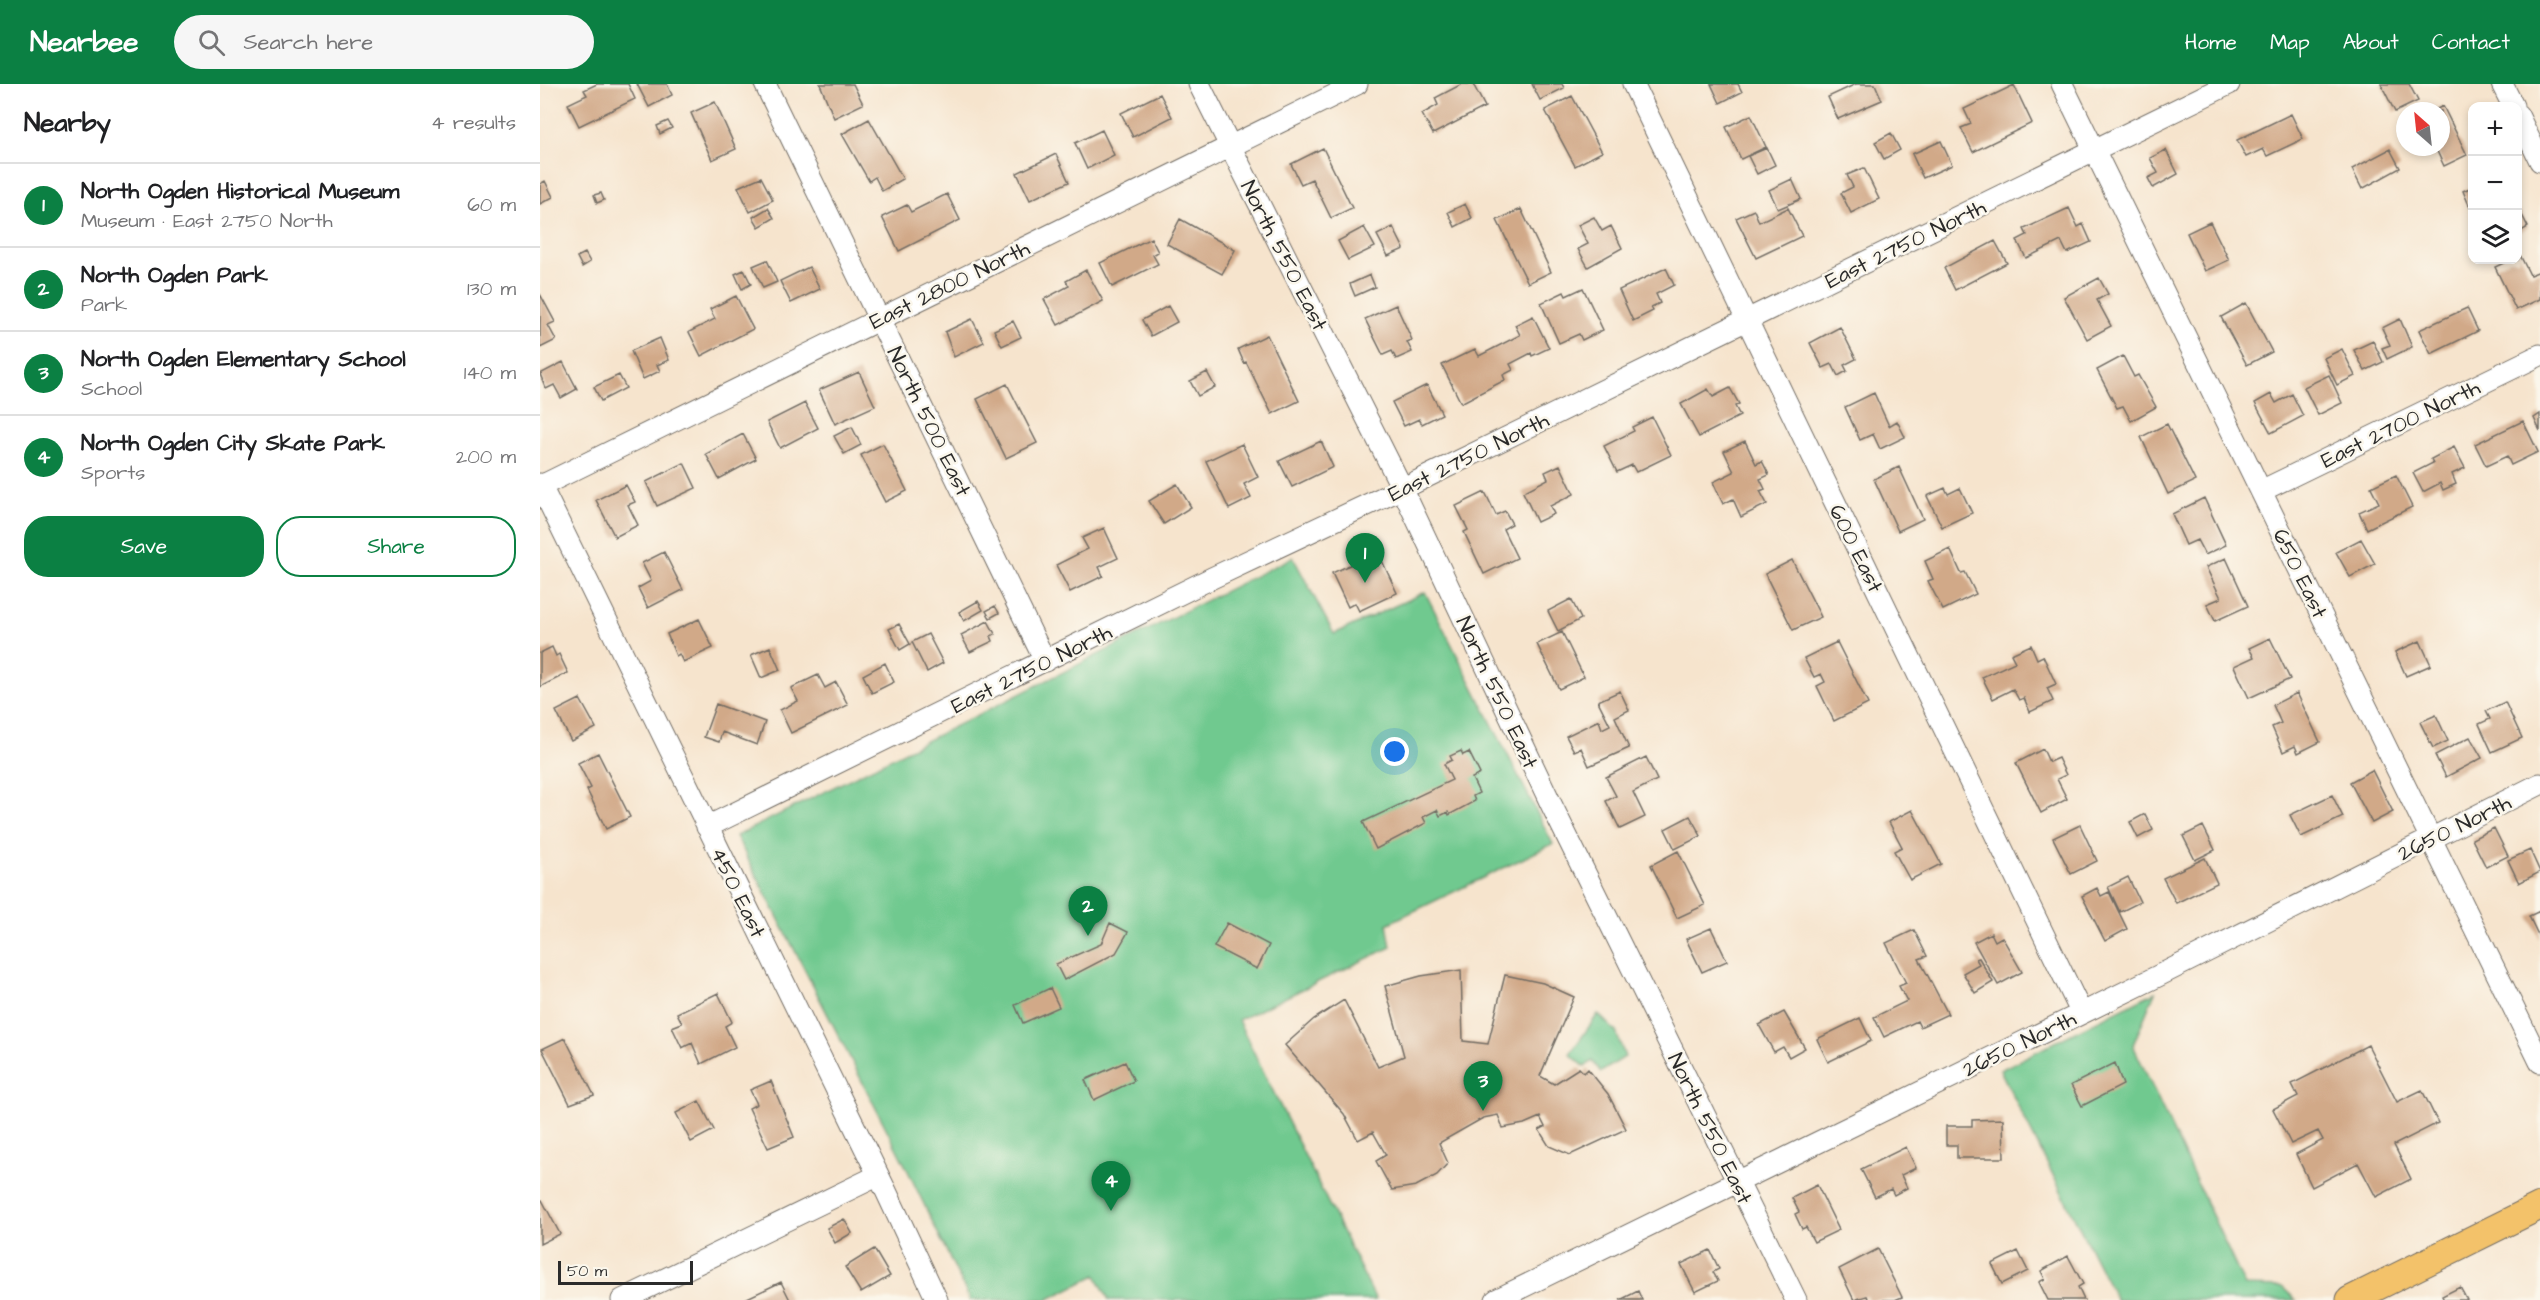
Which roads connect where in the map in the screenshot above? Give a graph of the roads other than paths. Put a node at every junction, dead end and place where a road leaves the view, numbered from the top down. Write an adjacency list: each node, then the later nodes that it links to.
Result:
1 (765, 84): 13 (street, North 500 East)
2 (1199, 84): 10 (street, North 550 East)
3 (1357, 84): 10 (street, East 2800 North)
4 (1633, 84): 14 (street, 600 East)
5 (2062, 84): 11 (street, 650 East)
6 (2229, 84): 11 (street, East 2750 North)
7 (2502, 84): 8 (street)
8 (2511, 102)
9 (2522, 125): 12 (street)
10 (1230, 146): 13 (street, East 2800 North); 17 (street, North 550 East)
11 (2095, 150): 14 (street, East 2750 North); 18 (street, 650 East)
12 (2540, 161)
13 (880, 318): 16 (street, East 2800 North); 19 (street, North 500 East)
14 (1747, 319): 17 (street, East 2750 North); 23 (street, 600 East)
15 (2540, 355): 18 (street, East 2700 North)
16 (540, 485): 21 (street, 450 East)
17 (1402, 488): 19 (street, East 2750 North); 26 (street, North 550 East)
18 (2261, 491): 22 (street, 650 East)
19 (1045, 661): 21 (street, East 2750 North)
20 (2540, 784): 22 (street, 2650 North)
21 (707, 827): 25 (street, 450 East)
22 (2431, 838): 23 (street, 2650 North); 24 (street, 650 East)
23 (2081, 1012): 26 (street, 2650 North)
24 (2540, 1062)
25 (877, 1176): 28 (street); 29 (street, 450 East)
26 (1738, 1181): 30 (street, 2650 North); 31 (street, North 550 East)
27 (2540, 1206): 32 (main road)
28 (622, 1300)
29 (937, 1300)
30 (1496, 1300)
31 (1796, 1300)
32 (2350, 1300)

